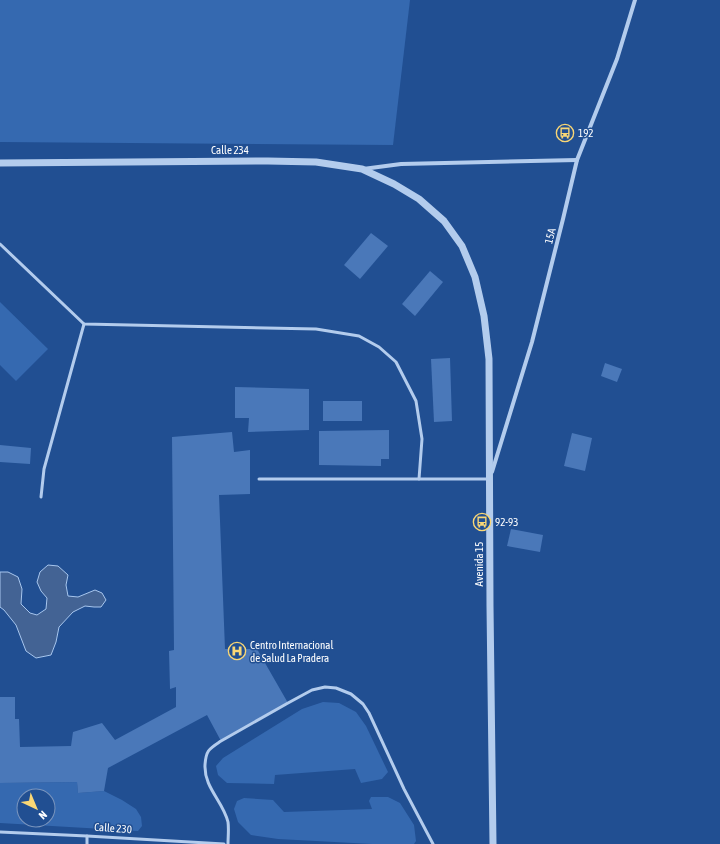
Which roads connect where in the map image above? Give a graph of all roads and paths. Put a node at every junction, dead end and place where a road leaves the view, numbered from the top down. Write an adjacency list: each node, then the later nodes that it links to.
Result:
1 (635, 0): 2 (street, 15A)
2 (577, 160): 4 (street); 10 (street, 15A)
3 (0, 163): 4 (street, Calle 234)
4 (362, 169): 5 (street, Calle 234)
5 (444, 222): 10 (street, Avenida 15)
6 (0, 244): 7 (lane)
7 (84, 324): 9 (lane); 11 (lane)
8 (259, 479): 9 (lane)
9 (419, 479): 10 (lane)
10 (489, 479): 18 (street, Avenida 15)
11 (41, 497)
12 (0, 832): 13 (lane, Calle 230)
13 (87, 836): 14 (lane); 15 (lane, Calle 230)
14 (87, 844)
15 (224, 844)
16 (228, 844): 17 (lane)
17 (433, 844)
18 (493, 844)

